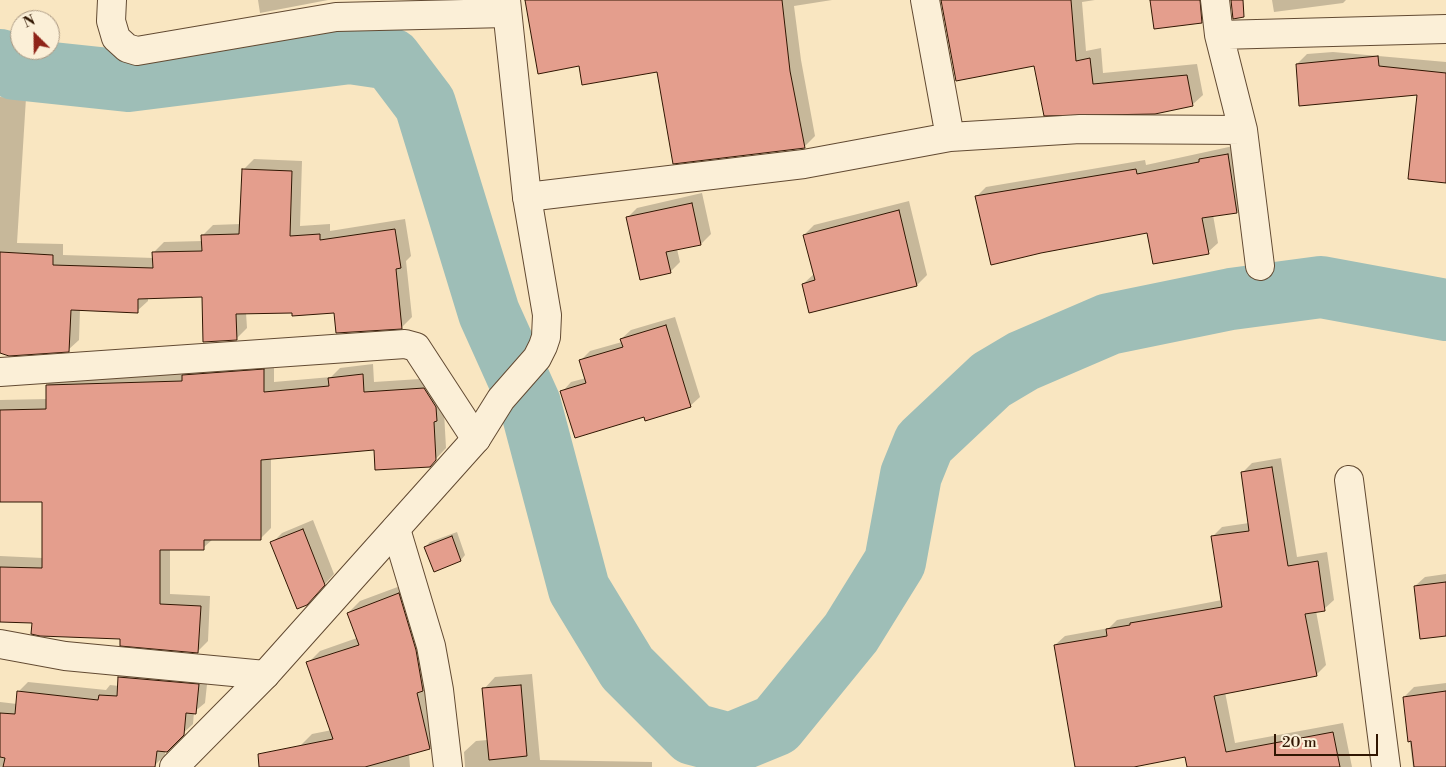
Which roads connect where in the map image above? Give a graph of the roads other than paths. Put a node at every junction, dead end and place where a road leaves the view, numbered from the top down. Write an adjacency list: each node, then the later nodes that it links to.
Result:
1 (112, 0): 5 (street)
2 (925, 0): 9 (street)
3 (1215, 0): 7 (street)
4 (506, 6): 5 (street); 10 (street)
5 (335, 9)
6 (1446, 29): 7 (street)
7 (1219, 34): 8 (street)
8 (1243, 130): 9 (street); 11 (street)
9 (950, 137): 10 (street)
10 (528, 197): 13 (street)
11 (1260, 266)
12 (0, 372): 13 (street)
13 (476, 439): 15 (street)
14 (1348, 480): 20 (street)
15 (396, 529): 17 (street); 19 (street)
16 (0, 644): 17 (street)
17 (265, 675): 18 (street)
18 (174, 767)
19 (448, 767)
20 (1386, 767)

